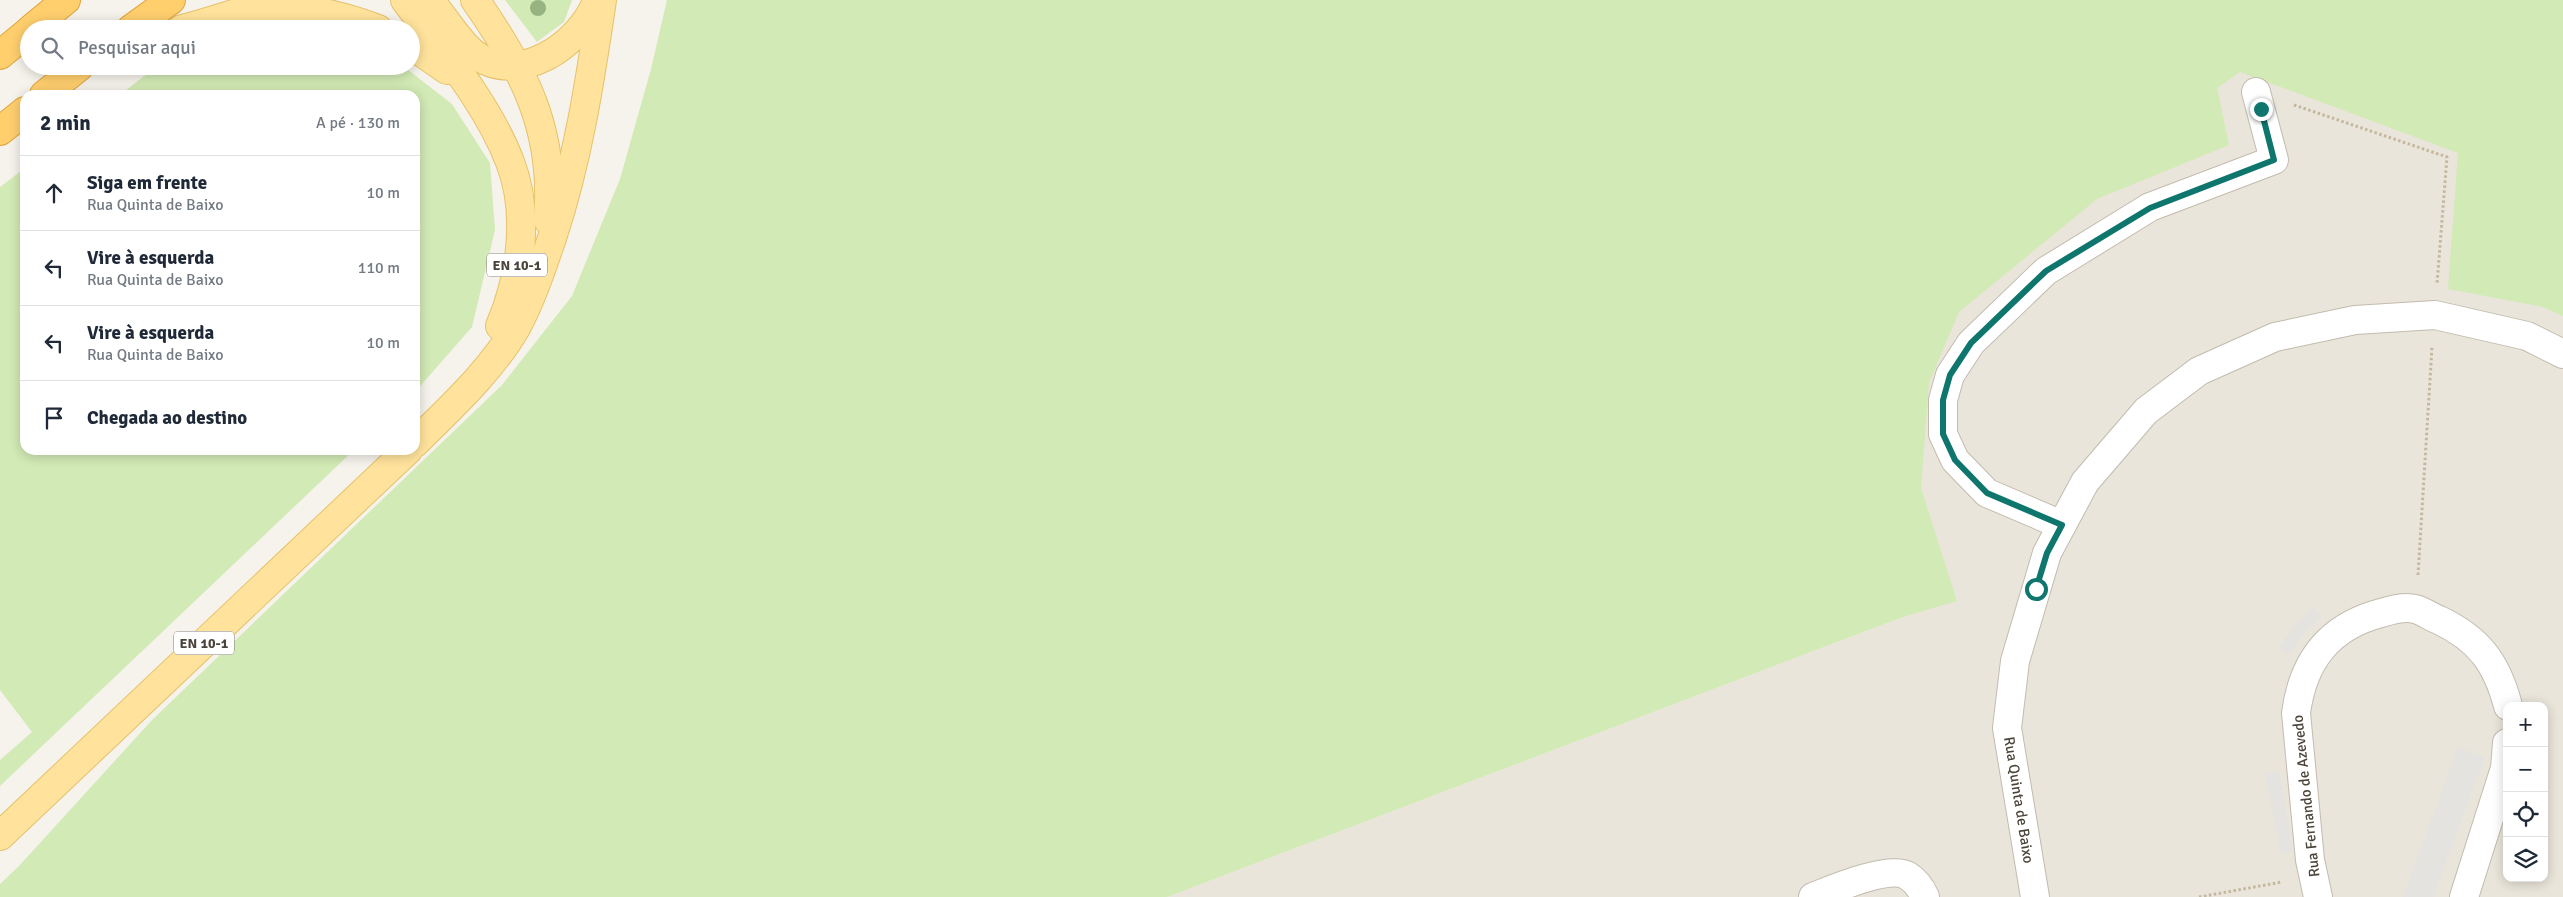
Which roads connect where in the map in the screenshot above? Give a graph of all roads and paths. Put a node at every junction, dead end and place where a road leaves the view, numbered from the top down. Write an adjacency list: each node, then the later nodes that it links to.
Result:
1 (66, 0): 8 (highway)
2 (171, 0): 9 (highway)
3 (405, 0): 19 (main road, EN 10-1)
4 (429, 0): 15 (main road)
5 (475, 0): 15 (main road, EN 10-1)
6 (597, 0): 15 (main road)
7 (602, 0): 22 (main road, EN 10-1)
8 (42, 20)
9 (143, 20)
10 (214, 20): 11 (main road)
11 (352, 20)
12 (20, 39): 14 (highway)
13 (420, 50): 19 (main road, EN 10-1)
14 (0, 56)
15 (517, 66): 22 (main road, EN 10-1)
16 (69, 75): 17 (highway)
17 (50, 90)
18 (2256, 92): 27 (street)
19 (482, 110): 24 (main road, EN 10-1)
20 (20, 114): 21 (highway)
21 (0, 132)
22 (531, 294): 24 (main road, EN 10-1)
23 (2563, 354): 27 (street, Rua Quinta de Baixo)
24 (448, 410): 25 (main road, EN 10-1)
25 (420, 438)
26 (403, 455): 30 (main road, EN 10-1)
27 (2062, 525): 34 (street, Rua Quinta de Baixo)
28 (2507, 702): 31 (street, Rua Fernando de Azevedo)
29 (2507, 747): 36 (street)
30 (0, 836)
31 (2316, 887): 35 (path)
32 (1813, 897): 33 (street)
33 (1925, 897)
34 (2035, 897)
35 (2199, 897)
36 (2464, 897)

